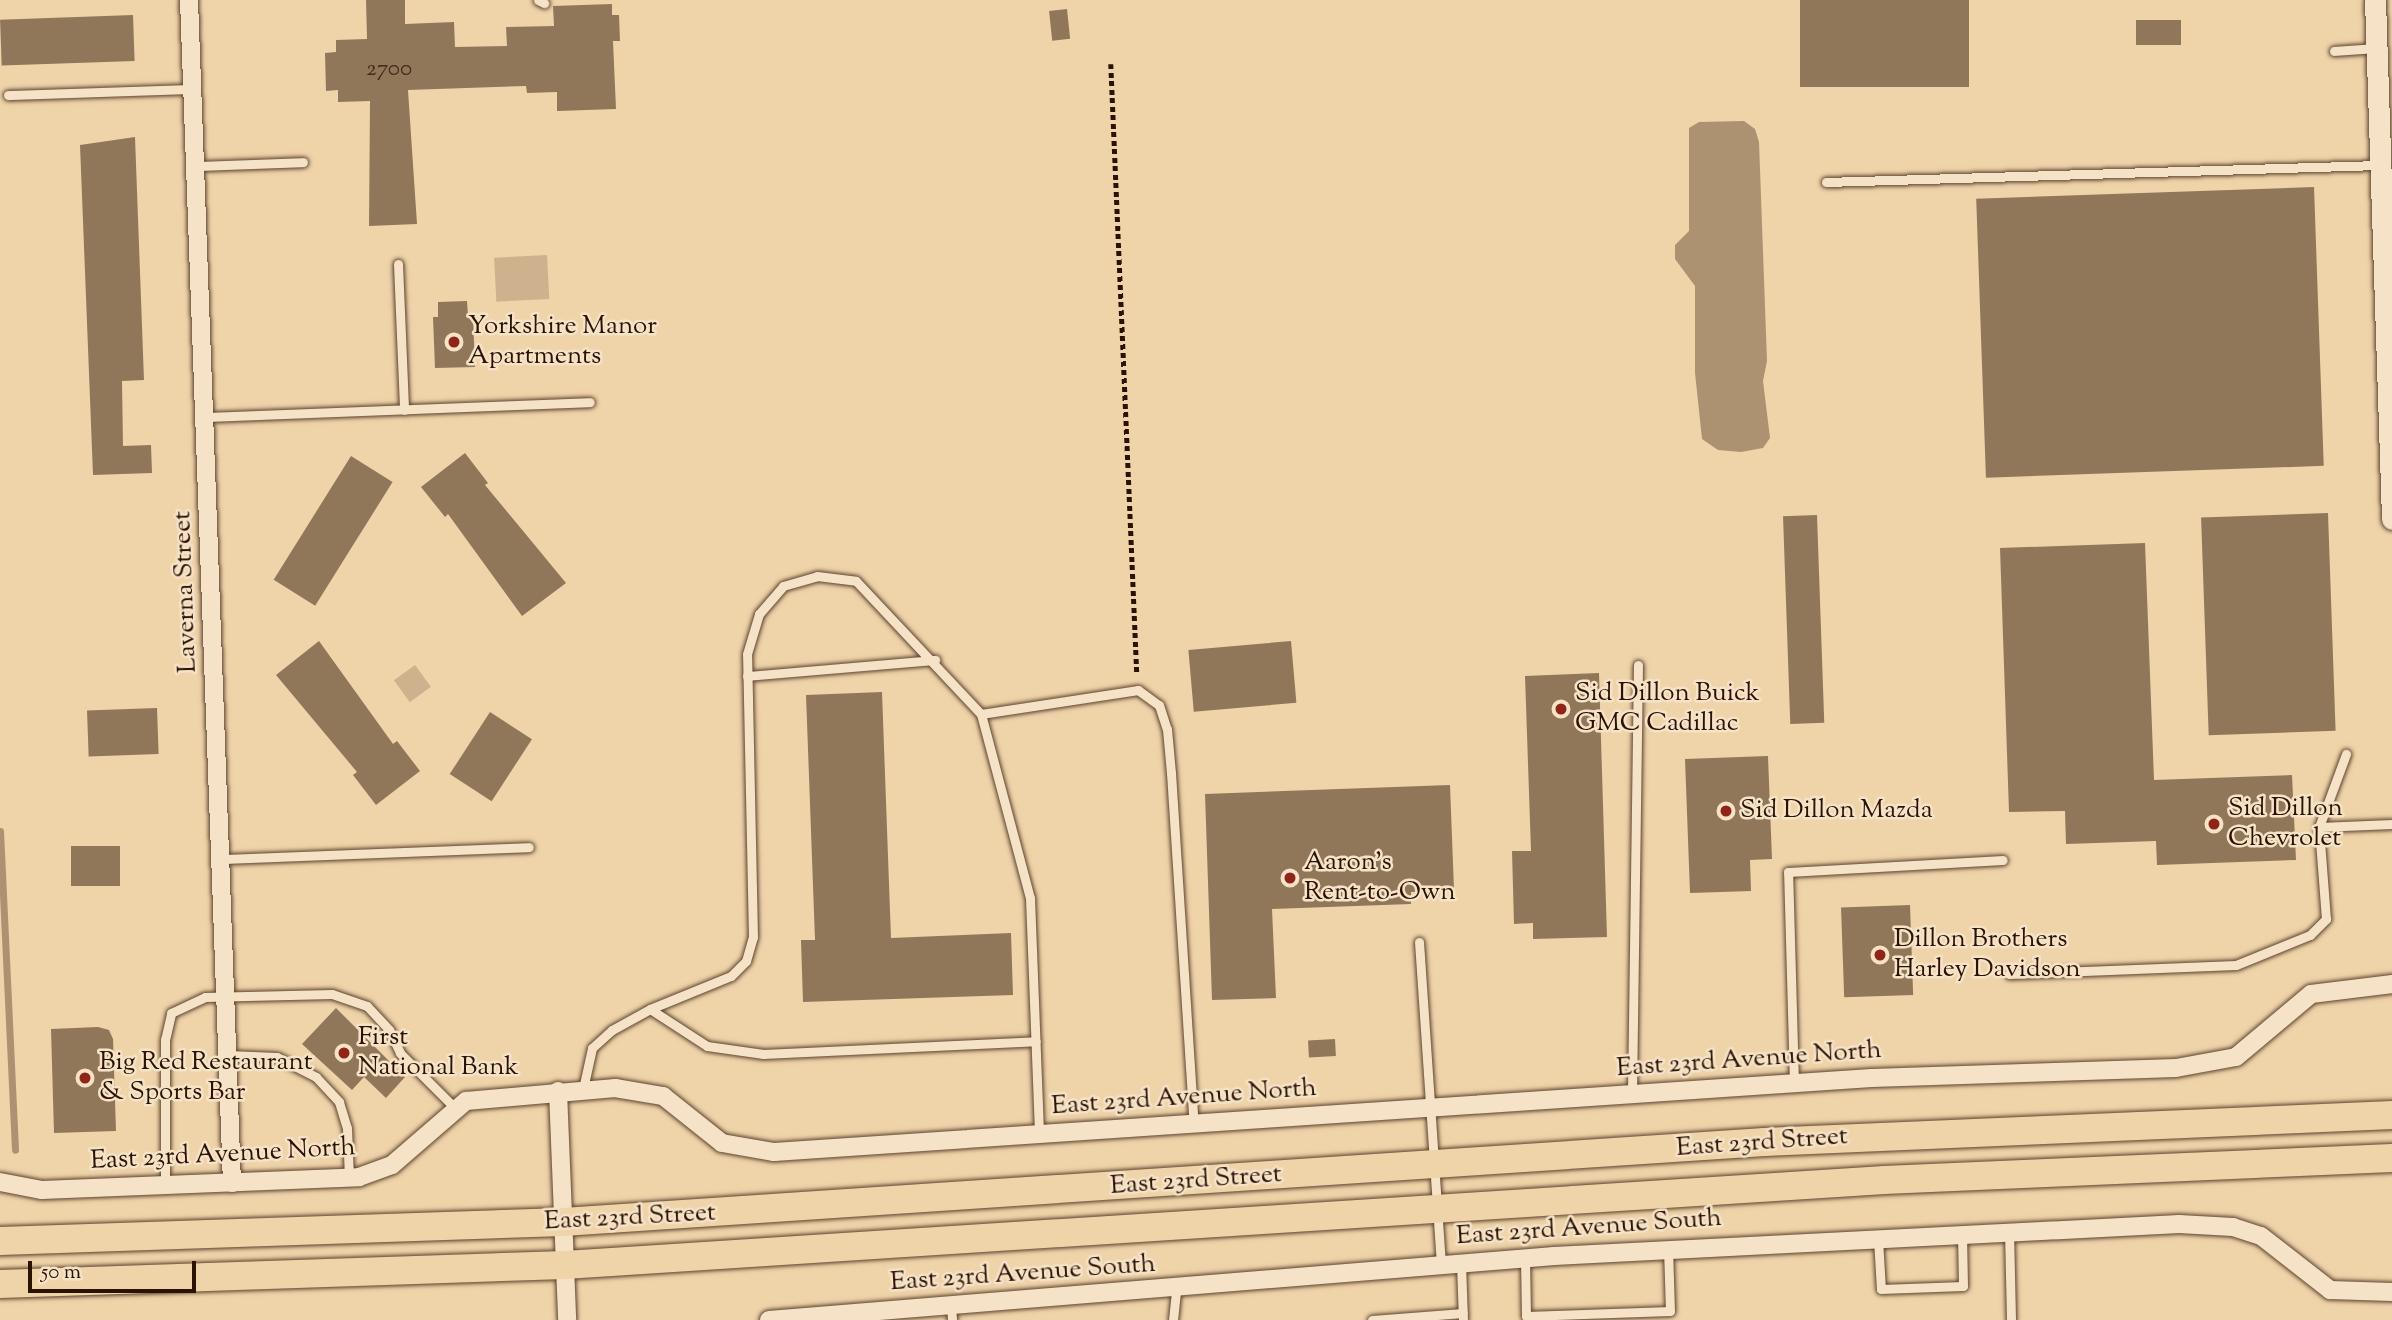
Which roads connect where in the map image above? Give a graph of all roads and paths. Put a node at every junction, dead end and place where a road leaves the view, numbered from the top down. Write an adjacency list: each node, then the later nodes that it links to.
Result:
1 (189, 0): 6 (street, Laverna Street)
2 (2375, 3): 3 (street)
3 (2376, 48): 4 (lane); 9 (street)
4 (2333, 51)
5 (1111, 64): 21 (path)
6 (193, 89): 7 (lane); 10 (street, Laverna Street)
7 (8, 95)
8 (303, 162): 10 (lane)
9 (2380, 164): 11 (lane); 13 (street)
10 (196, 166): 16 (street, Laverna Street)
11 (1826, 182)
12 (398, 264): 15 (lane)
13 (2390, 365): 17 (street)
14 (590, 402): 15 (lane)
15 (404, 410): 16 (lane)
16 (205, 417): 27 (street, Laverna Street)
17 (2392, 519)
18 (935, 660): 20 (lane); 20 (lane); 22 (lane)
19 (1638, 664): 39 (lane)
20 (747, 676): 33 (lane)
21 (1138, 690): 22 (lane); 43 (lane)
22 (981, 714): 34 (lane)
23 (2346, 754): 25 (lane)
24 (2392, 824): 25 (lane)
25 (2319, 827): 30 (lane)
26 (529, 847): 27 (lane)
27 (222, 859): 32 (street, Laverna Street)
28 (2003, 860): 36 (lane)
29 (1419, 942): 41 (lane)
30 (2009, 974)
31 (2392, 984): 36 (street, East 23rd Avenue North)
32 (226, 995): 35 (street, Laverna Street); 40 (lane); 50 (lane)
33 (650, 1009): 34 (lane); 37 (lane)
34 (1036, 1041): 44 (lane)
35 (228, 1055): 47 (lane); 49 (street, Laverna Street)
36 (1794, 1083): 39 (street, East 23rd Avenue North)
37 (583, 1089): 38 (street, East 23rd Avenue North); 44 (street, East 23rd Avenue North)
38 (558, 1091): 40 (street, East 23rd Avenue North); 52 (street)
39 (1632, 1094): 41 (street, East 23rd Avenue North)
40 (455, 1108): 47 (street, East 23rd Avenue North)
41 (1428, 1108): 43 (street, East 23rd Avenue North); 46 (lane)
42 (2392, 1115): 46 (main road, East 23rd Street)
43 (1194, 1124): 44 (street, East 23rd Avenue North)
44 (1039, 1134)
45 (2392, 1158): 51 (main road, East 23rd Street)
46 (1433, 1165): 51 (lane); 52 (main road, East 23rd Street)
47 (349, 1178): 49 (street, East 23rd Avenue North)
48 (0, 1182): 50 (street, East 23rd Avenue North)
49 (232, 1183): 50 (street, East 23rd Avenue North)
50 (165, 1185)
51 (1437, 1208): 60 (lane); 61 (main road, East 23rd Street)
52 (563, 1222): 56 (main road, East 23rd Street); 61 (street)
53 (2009, 1231): 54 (street, East 23rd Avenue South); 64 (street, East 23rd Avenue South); 73 (lane)
54 (1962, 1233): 55 (street, East 23rd Avenue South); 55 (lane)
55 (1878, 1238): 57 (street, East 23rd Avenue South)
56 (0, 1241)
57 (1668, 1249): 58 (street, East 23rd Avenue South); 68 (lane)
58 (1525, 1258): 59 (street, East 23rd Avenue South); 68 (lane)
59 (1461, 1263): 60 (street, East 23rd Avenue South); 66 (lane)
60 (1441, 1264): 63 (street, East 23rd Avenue South)
61 (565, 1265): 62 (main road, East 23rd Street); 69 (street)
62 (0, 1284)
63 (1176, 1289): 65 (street, East 23rd Avenue South); 71 (lane)
64 (2392, 1292)
65 (952, 1312): 67 (street, East 23rd Avenue South)
66 (1463, 1317): 72 (lane)
67 (804, 1318): 70 (street, East 23rd Avenue South)
68 (1538, 1318)
69 (567, 1320)
70 (769, 1320)
71 (1173, 1320)
72 (1372, 1320)
73 (2011, 1320)

